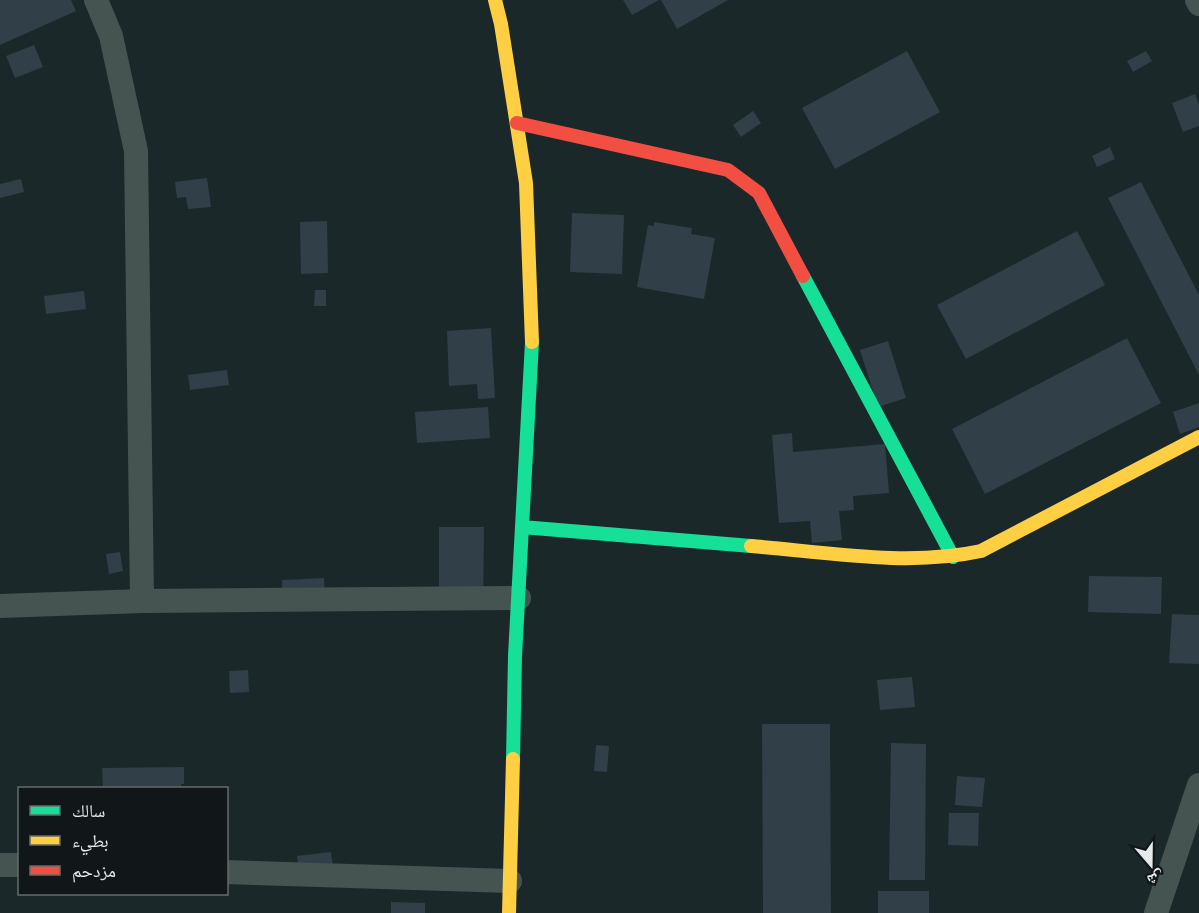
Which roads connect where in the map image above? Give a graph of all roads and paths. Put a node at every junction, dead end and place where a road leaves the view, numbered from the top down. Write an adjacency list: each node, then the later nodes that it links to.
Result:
1 (96, 0): 8 (street)
2 (495, 0): 3 (street)
3 (517, 123): 5 (street); 6 (street)
4 (1199, 436): 6 (street)
5 (522, 527): 6 (street); 7 (street)
6 (953, 557)
7 (519, 598): 8 (street); 14 (street)
8 (142, 601): 9 (street)
9 (0, 606)
10 (1199, 785): 16 (street)
11 (0, 865): 12 (street)
12 (18, 865)
13 (228, 872): 14 (street)
14 (510, 881): 15 (street)
15 (508, 913)
16 (1156, 913)

